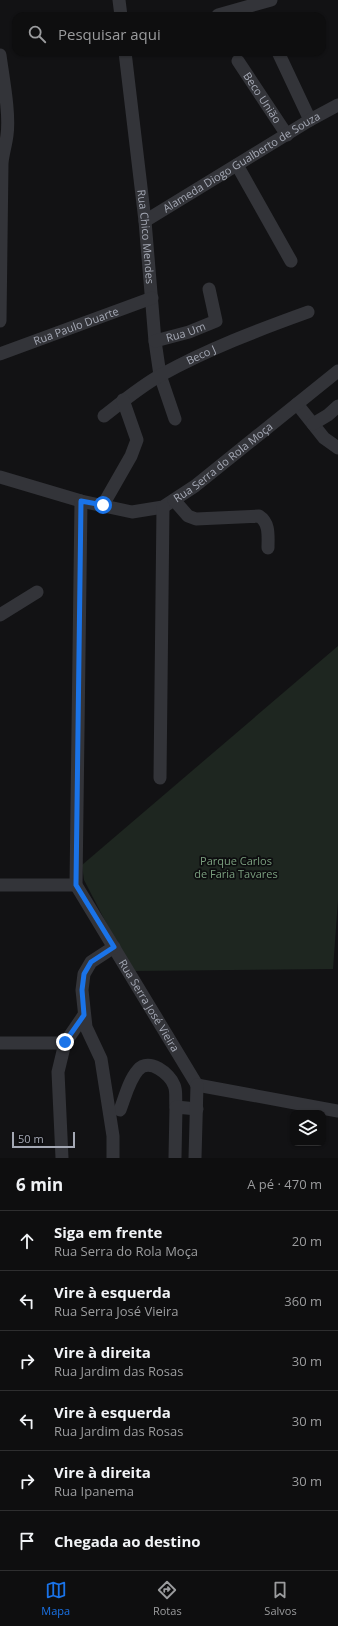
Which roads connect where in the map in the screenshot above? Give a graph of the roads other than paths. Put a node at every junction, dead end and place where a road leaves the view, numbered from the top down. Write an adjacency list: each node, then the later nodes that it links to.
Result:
1 (119, 0): 3 (street)
2 (271, 0): 4 (street)
3 (120, 12)
4 (229, 12)
5 (0, 55): 11 (street)
6 (125, 56): 14 (street, Rua Chico Mendes)
7 (280, 56): 10 (street)
8 (238, 61): 12 (street, Beco União)
9 (338, 105): 10 (street, Alameda Diogo Gualberto de Souza)
10 (310, 120): 12 (street, Alameda Diogo Gualberto de Souza)
11 (4, 136): 19 (street)
12 (287, 136): 13 (street, Alameda Diogo Gualberto de Souza)
13 (237, 165): 14 (street, Alameda Diogo Gualberto de Souza); 15 (street)
14 (145, 221): 17 (street, Rua Chico Mendes)
15 (291, 261)
16 (209, 289): 20 (street, Rua Um)
17 (152, 298): 20 (street, Rua Chico Mendes); 21 (street, Rua Paulo Duarte)
18 (308, 312): 23 (street, Beco J)
19 (0, 321)
20 (155, 341): 23 (street, Rua Chico Mendes)
21 (0, 354)
22 (338, 371): 25 (street, Rua Serra do Rola Moça)
23 (160, 376): 24 (street, Beco J); 29 (street, Rua Chico Mendes)
24 (124, 400): 27 (street, Beco J); 35 (street)
25 (297, 404): 30 (street); 33 (street, Rua Serra do Rola Moça)
26 (338, 406): 28 (street)
27 (104, 416)
28 (333, 416): 30 (street)
29 (174, 419)
30 (313, 424): 31 (street)
31 (338, 448)
32 (0, 477): 34 (street, Rua Serra do Rola Moça)
33 (174, 500): 36 (street, Rua Serra do Rola Moça); 37 (street)
34 (81, 501): 35 (street, Rua Serra do Rola Moça); 42 (street)
35 (103, 505): 36 (street, Rua Serra do Rola Moça)
36 (163, 507): 40 (street)
37 (268, 548)
38 (38, 592): 39 (street)
39 (0, 614)
40 (160, 778)
41 (0, 885): 42 (street)
42 (76, 885): 43 (street, Rua Serra José Vieira)
43 (114, 947): 44 (street); 47 (street, Rua Serra José Vieira)
44 (84, 1015): 45 (street); 54 (street)
45 (65, 1042): 46 (street); 53 (street)
46 (0, 1043)
47 (197, 1085): 49 (street); 51 (street)
48 (176, 1107): 49 (street); 50 (street); 52 (street)
49 (197, 1108): 55 (street)
50 (120, 1110)
51 (338, 1111)
52 (175, 1157)
53 (62, 1158)
54 (113, 1158)
55 (195, 1158)

